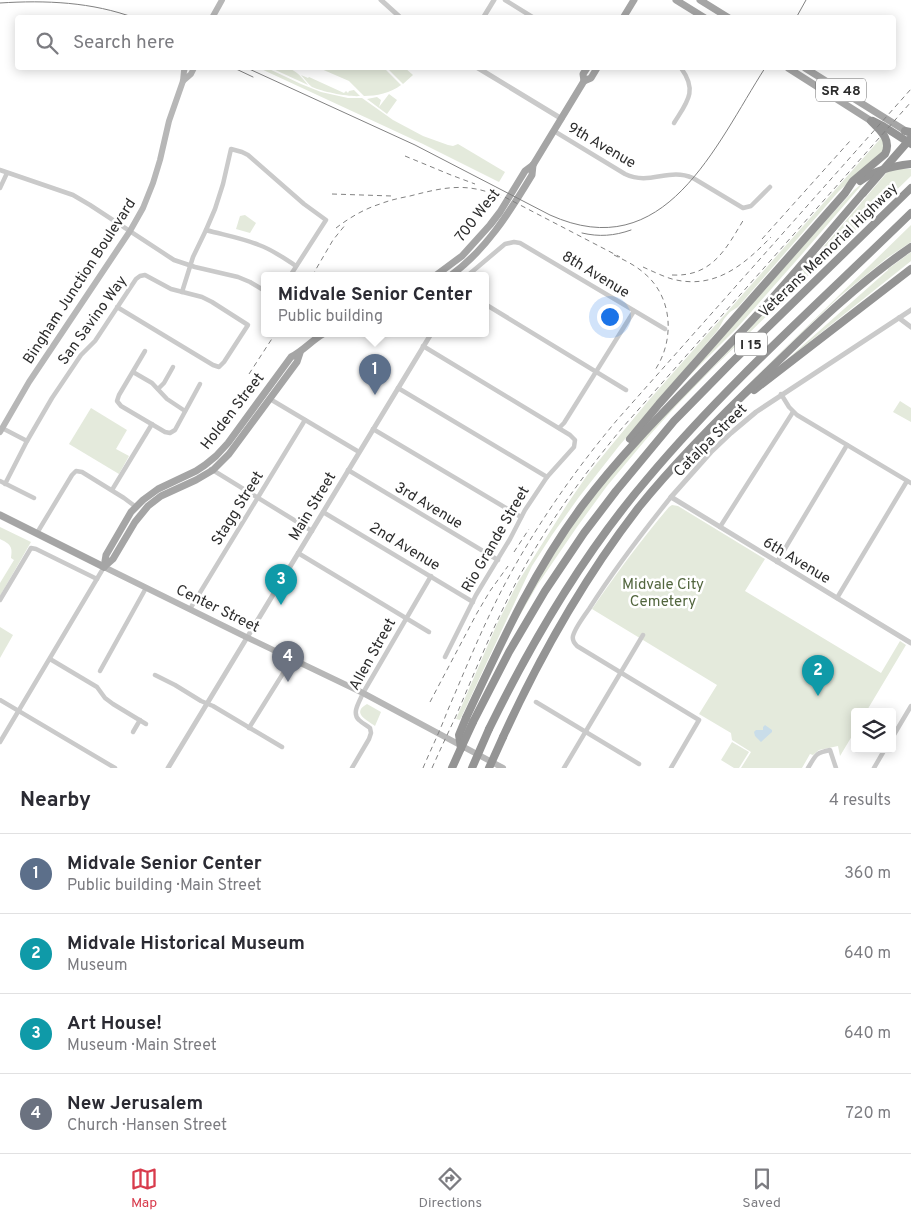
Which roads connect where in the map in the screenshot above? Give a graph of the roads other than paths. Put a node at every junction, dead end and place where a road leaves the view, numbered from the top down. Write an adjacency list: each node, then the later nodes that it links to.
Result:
1 (222, 0): 8 (main road)
2 (381, 0): 9 (street)
3 (494, 0): 10 (street)
4 (505, 0): 11 (street)
5 (634, 0): 12 (main road)
6 (676, 0): 13 (main road)
7 (700, 0): 14 (main road)
8 (214, 15)
9 (398, 15)
10 (485, 15)
11 (529, 15)
12 (626, 15)
13 (700, 15)
14 (724, 15)
15 (185, 70): 23 (main road, Bingham Junction Boulevard)
16 (193, 70): 23 (main road, Bingham Junction Boulevard)
17 (481, 70): 25 (street)
18 (586, 70): 24 (main road, 700 West)
19 (597, 70): 24 (main road, 700 West)
20 (682, 70): 27 (street)
21 (791, 70): 26 (main road, SR 48)
22 (809, 70): 29 (main road, SR 48)
23 (183, 81): 42 (main road, Bingham Junction Boulevard)
24 (584, 81): 25 (main road, 700 West)
25 (562, 119): 28 (main road, 700 West)
26 (871, 121): 30 (highway); 31 (main road, SR 48); 39 (highway)
27 (674, 123)
28 (554, 131): 33 (main road, 700 West); 36 (street, 9th Avenue)
29 (910, 134): 100 (highway, bridge)
30 (911, 144)
31 (911, 148)
32 (911, 164): 39 (highway)
33 (533, 165): 48 (main road, 700 West); 49 (main road, 700 West)
34 (0, 170): 35 (street)
35 (7, 172): 37 (street); 42 (street)
36 (770, 187)
37 (0, 188)
38 (911, 188): 133 (highway, Veterans Memorial Highway / I 15)
39 (845, 193): 100 (highway)
40 (911, 213): 147 (highway, Veterans Memorial Highway / I 15, bridge)
41 (206, 230): 44 (street); 45 (street); 45 (street)
42 (130, 231): 44 (street); 80 (main road, Bingham Junction Boulevard)
43 (911, 247): 81 (highway)
44 (190, 266): 51 (street); 52 (street)
45 (296, 266): 47 (street)
46 (911, 269): 81 (highway)
47 (292, 272)
48 (440, 272)
49 (455, 272)
50 (471, 272): 56 (street, 8th Avenue)
51 (261, 289)
52 (182, 292): 54 (street, San Savino Way); 54 (street, San Savino Way)
53 (489, 306): 67 (street)
54 (117, 308): 82 (street, San Savino Way)
55 (911, 310): 57 (street, Catalpa Street)
56 (634, 312): 59 (street, 8th Avenue); 67 (street)
57 (899, 318): 58 (street); 72 (street, Catalpa Street)
58 (911, 327)
59 (665, 329)
60 (318, 337): 64 (main road, Holden Street)
61 (429, 337): 62 (street, Main Street)
62 (424, 346): 69 (street, Main Street); 78 (street)
63 (145, 351): 66 (street)
64 (300, 353): 73 (main road, Holden Street); 85 (main road, Holden Street)
65 (173, 367): 70 (street)
66 (133, 372): 70 (street); 77 (street)
67 (596, 372): 71 (street); 78 (street)
68 (200, 384): 74 (street)
69 (398, 388): 79 (street, Main Street); 88 (street)
70 (158, 389): 74 (street)
71 (626, 390)
72 (781, 394): 75 (street); 95 (street, Catalpa Street)
73 (270, 399): 76 (street); 86 (main road, Holden Street)
74 (185, 411): 77 (street)
75 (793, 412): 83 (street); 101 (street)
76 (305, 420): 84 (street); 94 (street, Stagg Street)
77 (152, 424): 92 (street)
78 (559, 428): 88 (street, Rio Grande Street)
79 (373, 429): 84 (street, Main Street); 99 (street)
80 (1, 430): 82 (street)
81 (707, 431): 148 (highway, bridge)
82 (27, 441): 91 (street, San Savino Way)
83 (847, 445): 90 (street); 106 (street)
84 (359, 452): 87 (street, Main Street)
85 (205, 465): 86 (street); 96 (main road, Holden Street)
86 (212, 470): 94 (street); 107 (main road, Holden Street)
87 (348, 470): 97 (street, Main Street); 105 (street, 3rd Avenue)
88 (547, 477): 99 (street, Rio Grande Street)
89 (0, 481): 91 (street)
90 (909, 482): 111 (street)
91 (5, 484): 93 (street)
92 (112, 490): 96 (street); 103 (street)
93 (34, 498)
94 (258, 498): 102 (street); 114 (street, Stagg Street)
95 (671, 498): 101 (street, 6th Avenue); 124 (street, Catalpa Street)
96 (136, 507): 107 (main road, Holden Street)
97 (323, 512): 102 (street, Main Street); 108 (street, 2nd Avenue)
98 (0, 515): 103 (main road, Center Street)
99 (521, 517): 105 (street, Rio Grande Street)
100 (572, 520): 133 (highway)
101 (720, 528): 106 (street, 6th Avenue)
102 (312, 531): 104 (street, Main Street)
103 (37, 533): 107 (main road, Center Street)
104 (298, 553): 115 (street); 118 (street, Main Street)
105 (498, 560): 113 (street, Rio Grande Street)
106 (777, 562): 111 (street, 6th Avenue)
107 (104, 567): 109 (street, Holden Street); 110 (main road, Center Street)
108 (431, 576): 113 (street, 2nd Avenue); 115 (street, Allen Street)
109 (96, 579): 112 (street); 121 (street, Holden Street)
110 (146, 588): 114 (main road, Center Street); 123 (street)
111 (837, 598): 119 (street, 6th Avenue)
112 (0, 600)
113 (473, 602): 120 (street, Rio Grande Street)
114 (190, 609): 118 (main road, Center Street)
115 (406, 618): 116 (street); 126 (street, Allen Street)
116 (429, 632)
117 (642, 635): 124 (street)
118 (247, 637): 122 (main road, Center Street); 129 (street, Main Street)
119 (911, 642)
120 (444, 657)
121 (50, 658): 131 (street, Holden Street); 132 (street)
122 (292, 658): 126 (main road, Center Street); 135 (street)
123 (100, 671)
124 (620, 672): 138 (street); 151 (street)
125 (155, 675): 129 (street)
126 (363, 693): 145 (street, Allen Street); 149 (main road, Center Street)
127 (0, 700): 131 (street)
128 (536, 702): 138 (street)
129 (207, 704): 135 (street); 144 (street, Main Street)
130 (911, 706): 136 (street)
131 (19, 711): 139 (street, Holden Street); 143 (street)
132 (140, 720): 134 (street); 137 (street)
133 (470, 720): 146 (highway, Veterans Memorial Highway / I 15, bridge)
134 (146, 724)
135 (249, 728): 140 (street)
136 (896, 731)
137 (133, 732)
138 (585, 732): 142 (street); 150 (street)
139 (0, 742)
140 (282, 748)
141 (883, 753): 154 (street)
142 (638, 764)
143 (114, 768)
144 (168, 768)
145 (352, 768)
146 (452, 768)
147 (472, 768)
148 (488, 768)
149 (504, 768)
150 (564, 768)
151 (672, 768)
152 (808, 768): 153 (street)
153 (836, 768)
154 (874, 768)

